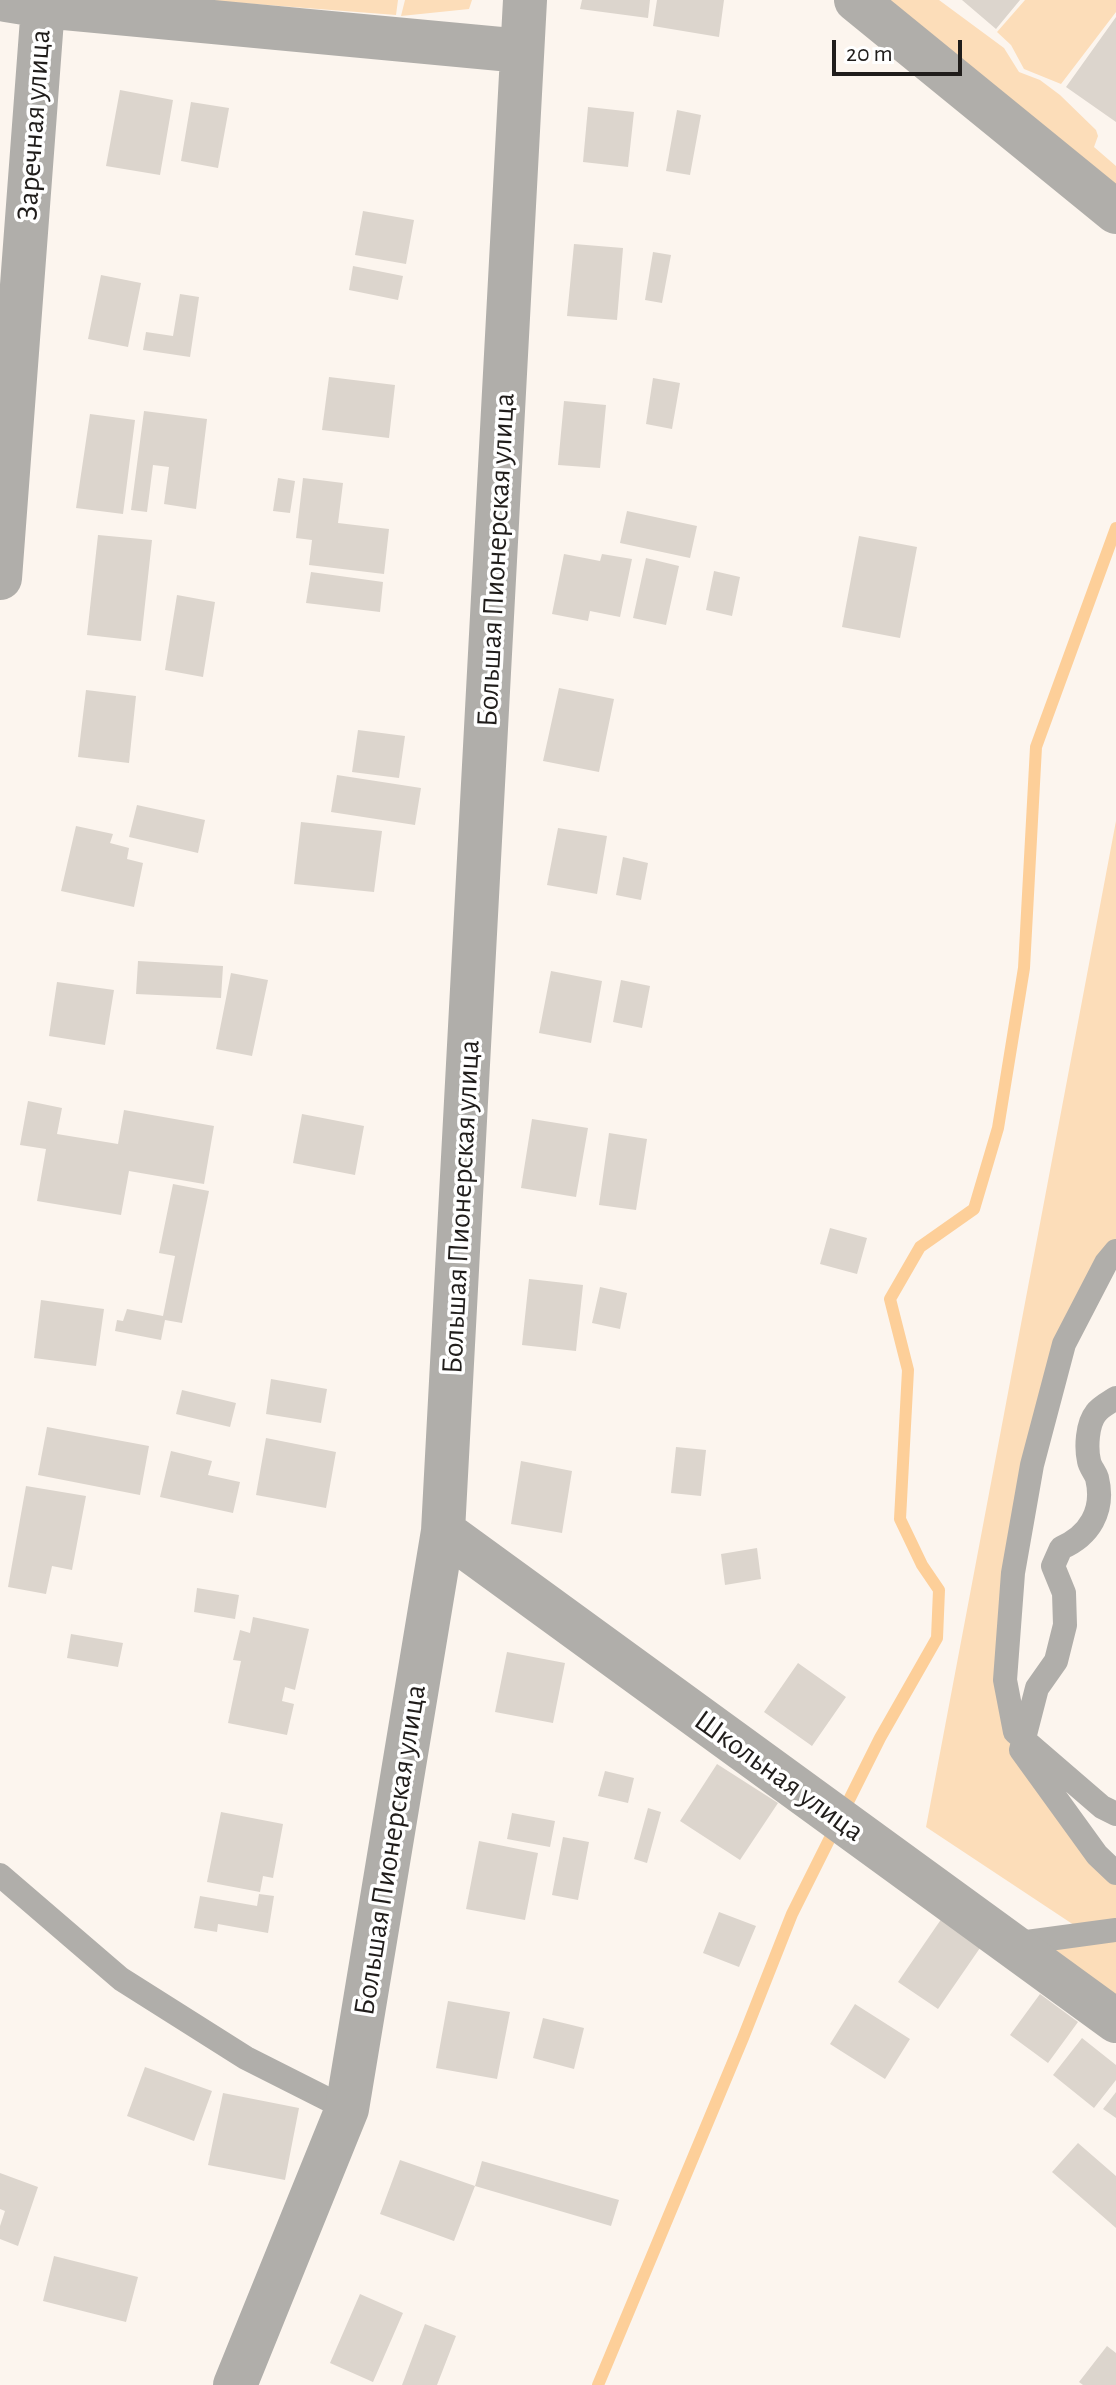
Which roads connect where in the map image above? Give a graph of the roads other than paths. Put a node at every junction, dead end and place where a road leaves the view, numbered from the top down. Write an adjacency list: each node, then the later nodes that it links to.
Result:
1 (525, 0): 4 (street, Большая Пионерская улица)
2 (856, 0): 5 (street)
3 (24, 3): 4 (street); 6 (street, Заречная улица)
4 (522, 51): 9 (street, Большая Пионерская улица)
5 (1116, 212)
6 (0, 578)
7 (1116, 1251): 10 (lane)
8 (1116, 1398): 10 (lane)
9 (443, 1531): 15 (street, Школьная улица); 17 (street, Большая Пионерская улица)
10 (1024, 1739): 11 (lane); 12 (lane)
11 (1111, 1808)
12 (1116, 1873)
13 (0, 1875): 17 (lane)
14 (1116, 1930): 15 (lane)
15 (1010, 1944): 16 (street, Школьная улица)
16 (1116, 2021)
17 (347, 2109): 18 (street, Большая Пионерская улица)
18 (235, 2385)

